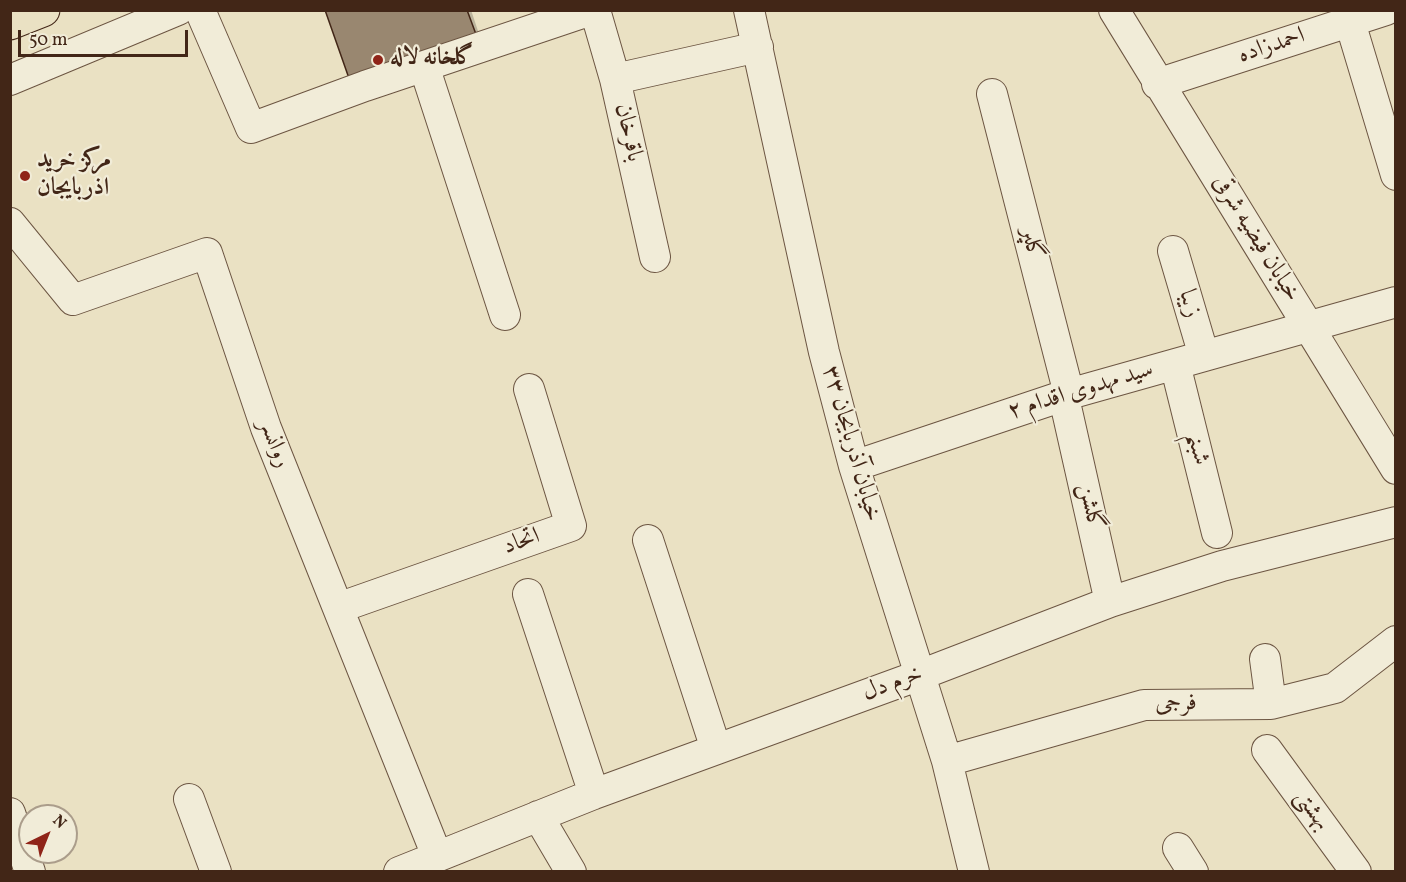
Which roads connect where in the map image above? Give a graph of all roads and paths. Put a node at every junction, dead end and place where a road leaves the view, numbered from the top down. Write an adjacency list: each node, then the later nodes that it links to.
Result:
1 (43, 10): 9 (highway)
2 (178, 10): 13 (street)
3 (200, 10): 11 (street)
4 (593, 10): 11 (street); 12 (street, باقرخان)
5 (749, 10): 10 (street, خیابان آذربایجان ۳۳)
6 (1114, 10): 14 (street, خیابان فیضیه شرقی)
7 (1386, 10): 8 (street, احمدزاده)
8 (1350, 22): 14 (street, احمدزاده); 16 (street)
9 (10, 24)
10 (758, 48): 12 (street); 27 (street, خیابان آذربایجان ۳۳)
11 (424, 66): 21 (street)
12 (615, 79): 19 (street, باقرخان)
13 (10, 80)
14 (1157, 84): 22 (street, خیابان فیضیه شرقی)
15 (992, 94): 26 (street, گلپر)
16 (1395, 175)
17 (10, 223): 34 (street, روانسر)
18 (1173, 251): 23 (street, زیبا)
19 (655, 257)
20 (1395, 302): 22 (street, سید مهدوی اقدام ۲)
21 (505, 315)
22 (1310, 327): 23 (street, سید مهدوی اقدام ۲); 28 (street, خیابان فیضیه شرقی)
23 (1204, 356): 24 (street, سید مهدوی اقدام ۲)
24 (1175, 364): 26 (street, سید مهدوی اقدام ۲); 30 (street, شبنم)
25 (529, 389): 34 (street, اتحاد)
26 (1068, 403): 27 (street, سید مهدوی اقدام ۲); 33 (street, گلشن)
27 (854, 466): 37 (street, خیابان آذربایجان ۳۳)
28 (1395, 469)
29 (1395, 522): 33 (street, خرم دل)
30 (1217, 533)
31 (648, 540): 39 (street)
32 (528, 594): 42 (street)
33 (1110, 602): 37 (street, خرم دل)
34 (338, 608): 46 (street, روانسر)
35 (1391, 655): 38 (street, فرجی)
36 (1265, 659): 38 (street)
37 (920, 675): 39 (street, خرم دل); 41 (street, خیابان آذربایجان ۳۳)
38 (1271, 704): 41 (street, فرجی)
39 (716, 749): 42 (street, خرم دل)
40 (1267, 750): 52 (street, بهشتی)
41 (947, 761): 51 (street, خیابان آذربایجان ۳۳)
42 (594, 794): 45 (street, خرم دل)
43 (189, 799): 48 (street)
44 (10, 813): 47 (street)
45 (538, 816): 46 (street, خرم دل); 50 (street)
46 (437, 856): 49 (street, خرم دل)
47 (23, 869)
48 (216, 872)
49 (399, 872)
50 (571, 872)
51 (974, 872)
52 (1356, 872)

